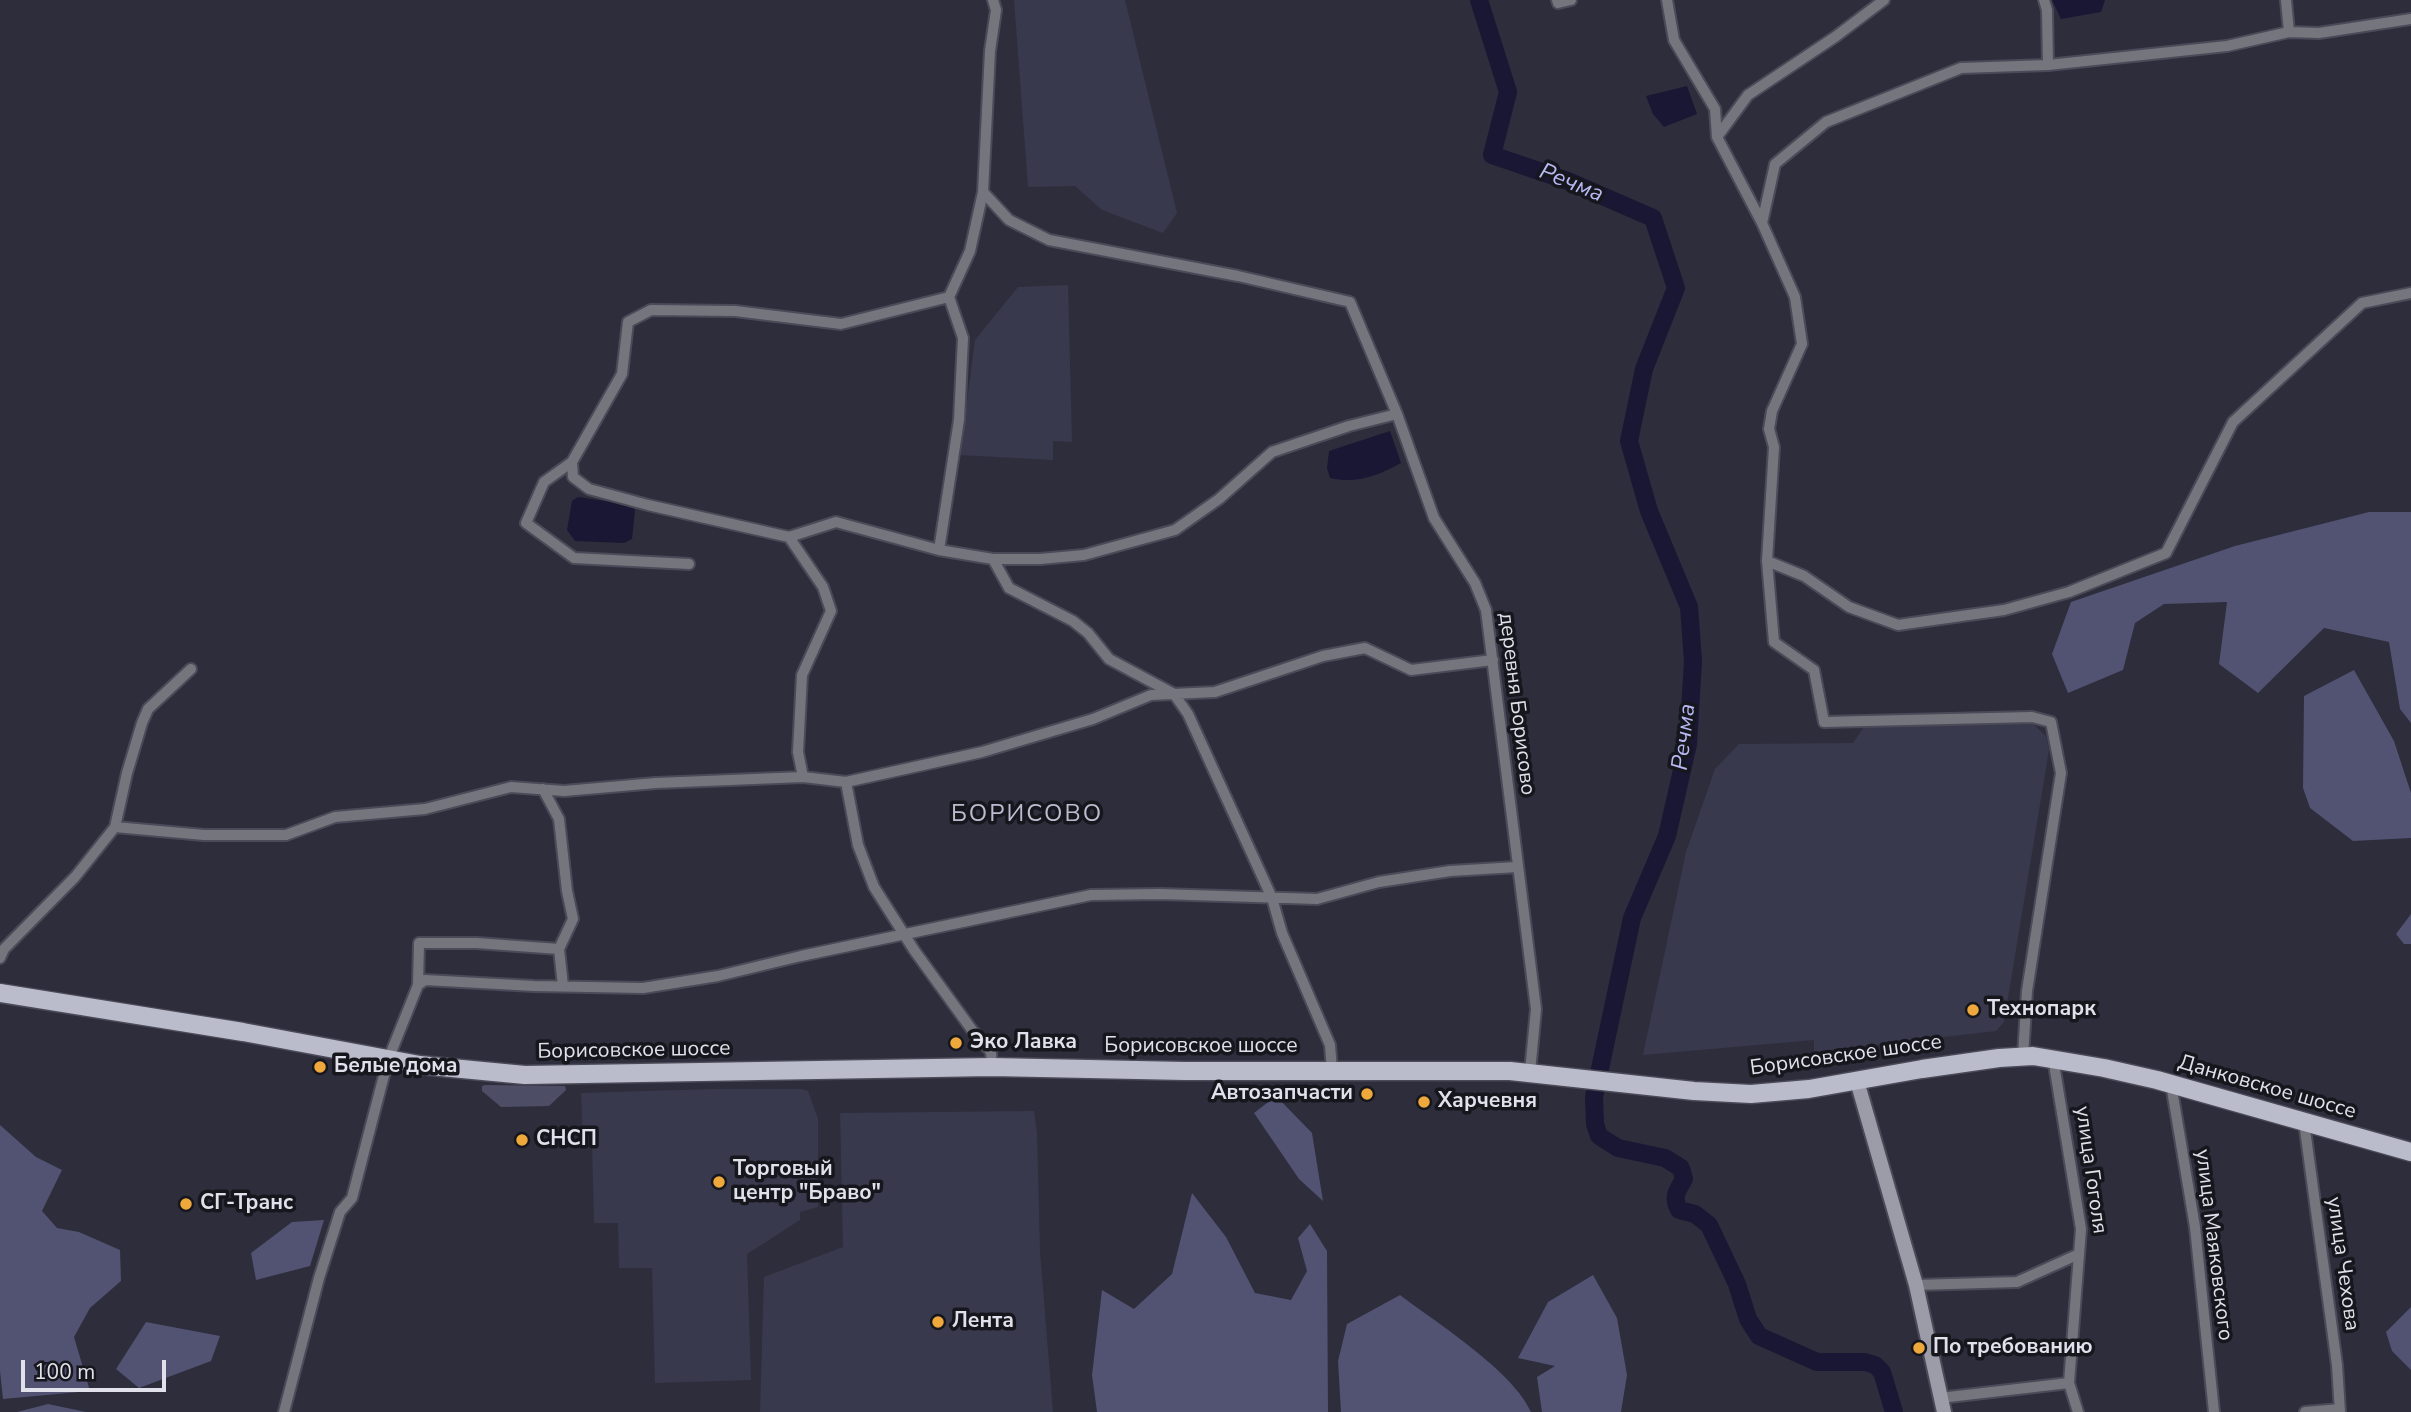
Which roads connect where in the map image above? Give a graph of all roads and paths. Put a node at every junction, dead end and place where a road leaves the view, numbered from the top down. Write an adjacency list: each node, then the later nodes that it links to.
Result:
1 (993, 0): 12 (street)
2 (1557, 0): 3 (street)
3 (1572, 0)
4 (1667, 0): 11 (street)
5 (1884, 0): 11 (street)
6 (2044, 0): 10 (street)
7 (2286, 0): 9 (street)
8 (2411, 19): 9 (street)
9 (2289, 32): 10 (street)
10 (2048, 65): 13 (street)
11 (1717, 137): 13 (street)
12 (983, 192): 15 (street); 16 (street, деревня Борисово)
13 (1762, 223): 21 (street)
14 (2411, 293): 21 (street)
15 (949, 297): 17 (street); 19 (street)
16 (1397, 414): 20 (street); 23 (street, деревня Борисово)
17 (572, 462): 18 (street); 22 (street)
18 (789, 537): 19 (street); 26 (street)
19 (939, 550): 20 (street)
20 (993, 559): 25 (street)
21 (1767, 561): 38 (street)
22 (689, 564)
23 (1493, 660): 25 (street); 30 (street, деревня Борисово)
24 (191, 669): 29 (street)
25 (1174, 694): 27 (street); 31 (street)
26 (803, 777): 27 (street); 28 (street)
27 (846, 782): 32 (street)
28 (543, 789): 29 (street); 33 (street)
29 (115, 827): 34 (street)
30 (1517, 867): 31 (street); 44 (street, деревня Борисово)
31 (1272, 898): 32 (street); 42 (street)
32 (905, 935): 36 (street); 41 (street)
33 (559, 950): 35 (street); 36 (street)
34 (0, 958)
35 (418, 985): 36 (street); 40 (street)
36 (563, 986)
37 (0, 993): 40 (main road, Борисовское шоссе)
38 (2024, 1056): 39 (main road, Борисовское шоссе); 45 (main road, Борисовское шоссе)
39 (2053, 1058): 43 (main road, Борисовское шоссе); 49 (street, улица Гоголя)
40 (388, 1060): 41 (main road, Борисовское шоссе); 54 (street)
41 (992, 1067): 42 (main road, Борисовское шоссе)
42 (1332, 1070): 44 (main road, Борисовское шоссе)
43 (2109, 1070): 46 (main road, Данковское шоссе)
44 (1530, 1072): 45 (main road, Борисовское шоссе)
45 (1857, 1081): 50 (street)
46 (2171, 1084): 47 (main road, Данковское шоссе); 56 (street, улица Маяковского)
47 (2304, 1122): 48 (main road, Данковское шоссе); 53 (street, улица Чехова)
48 (2411, 1152)
49 (2079, 1254): 50 (street); 51 (street, улица Гоголя)
50 (1916, 1284): 52 (street)
51 (2068, 1383): 52 (street); 55 (street, улица Гоголя)
52 (1942, 1405)
53 (2340, 1411): 57 (street)
54 (284, 1412)
55 (2078, 1412)
56 (2214, 1412)
57 (2305, 1412)

